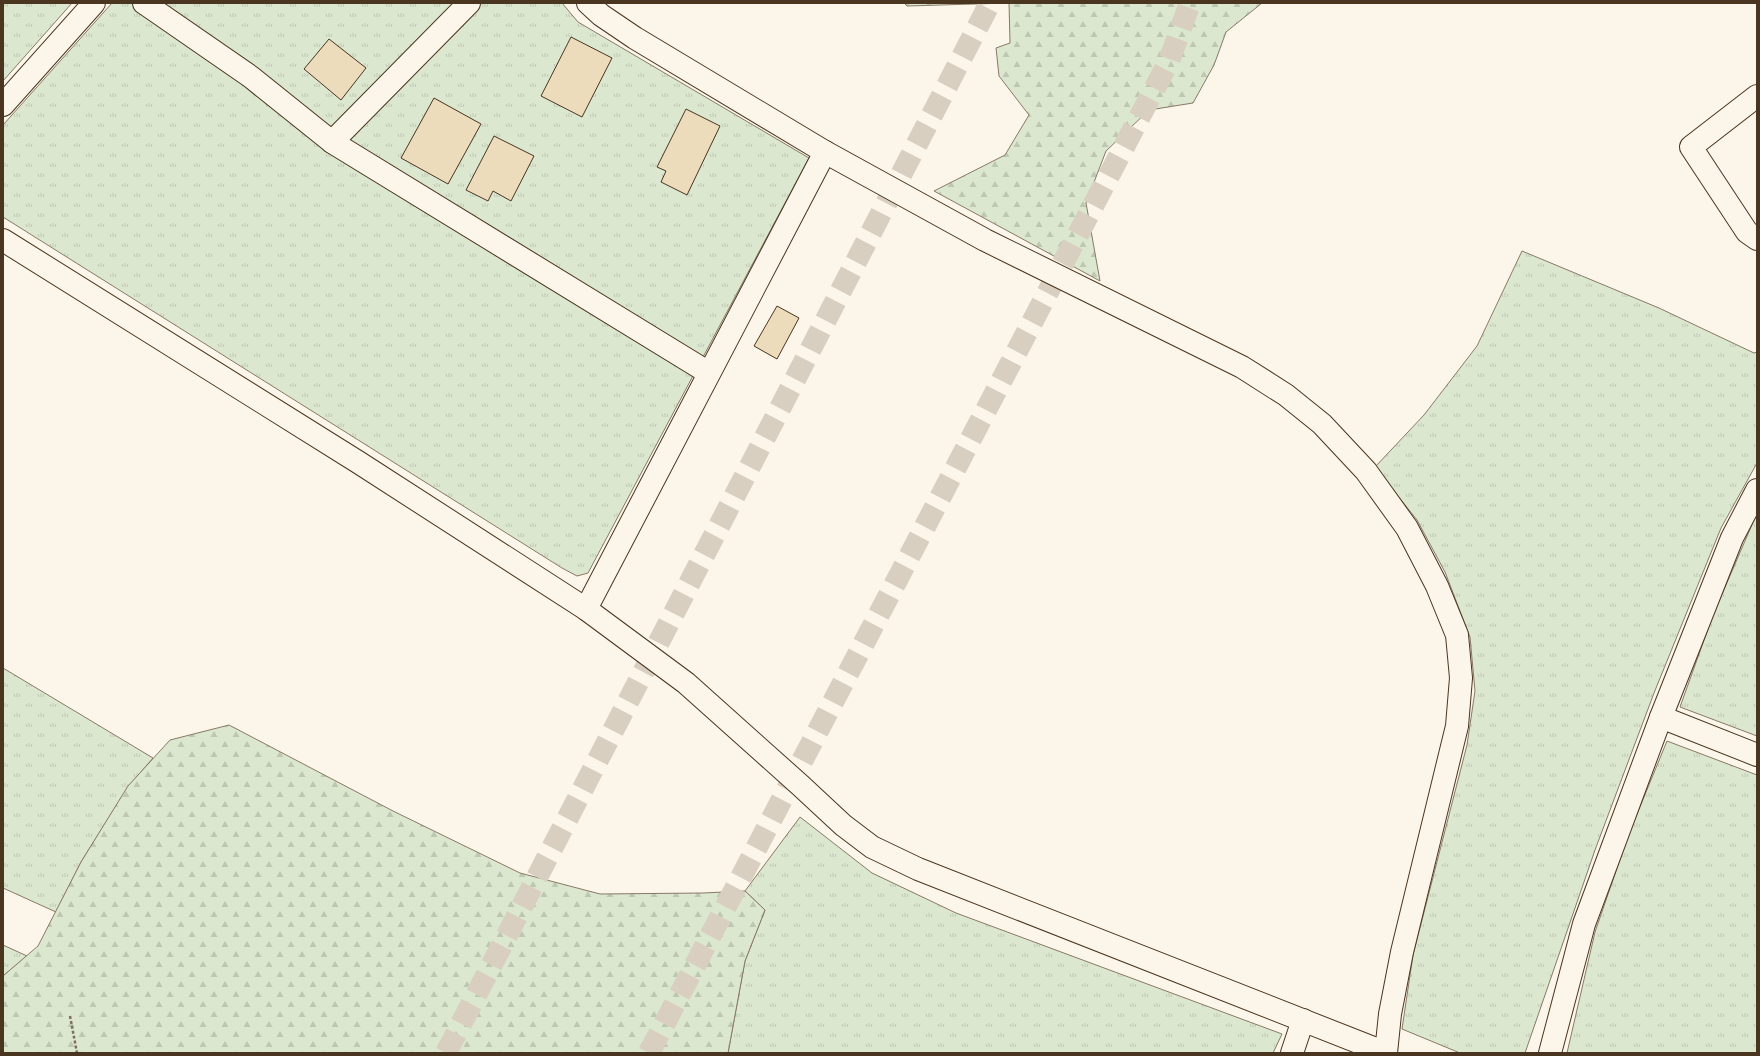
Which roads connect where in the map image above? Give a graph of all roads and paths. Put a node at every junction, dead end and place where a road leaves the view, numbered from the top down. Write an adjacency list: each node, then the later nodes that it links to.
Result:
1 (94, 3): 6 (street)
2 (144, 3): 7 (street)
3 (469, 3): 7 (street)
4 (588, 3): 8 (street)
5 (1757, 96): 9 (street)
6 (3, 105)
7 (332, 142): 11 (street)
8 (825, 152): 11 (street); 20 (street)
9 (1757, 239)
10 (3, 240): 13 (street)
11 (709, 373): 13 (street)
12 (1757, 490): 14 (street)
13 (586, 609): 17 (street)
14 (1661, 717): 15 (street); 21 (street)
15 (1757, 755)
16 (70, 1016): 18 (path)
17 (1303, 1020): 19 (street); 20 (street)
18 (77, 1053)
19 (1292, 1053)
20 (1386, 1053)
21 (1550, 1053)

